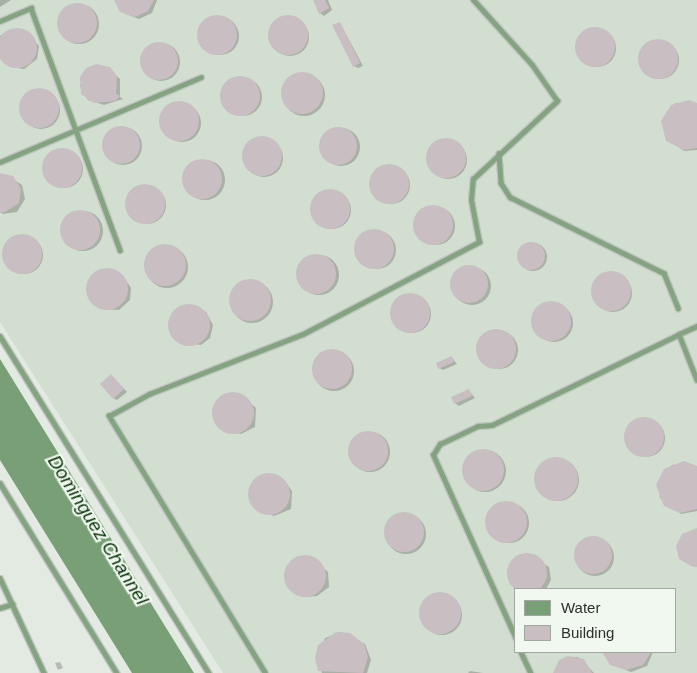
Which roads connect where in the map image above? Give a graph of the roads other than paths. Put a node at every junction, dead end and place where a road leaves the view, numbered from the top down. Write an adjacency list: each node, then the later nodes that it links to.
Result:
1 (473, 0): 5 (lane)
2 (0, 21): 4 (lane)
3 (201, 77): 4 (lane)
4 (77, 130): 6 (lane); 7 (lane)
5 (499, 153): 8 (lane); 22 (lane)
6 (0, 162)
7 (120, 250)
8 (678, 308)
9 (697, 326): 10 (lane)
10 (679, 334): 12 (lane); 17 (lane)
11 (0, 336): 21 (lane)
12 (697, 380)
13 (0, 483): 20 (lane)
14 (0, 578): 15 (lane)
15 (12, 604): 16 (lane); 19 (lane)
16 (0, 608)
17 (514, 635)
18 (521, 653): 23 (lane)
19 (44, 673)
20 (117, 673)
21 (209, 673)
22 (265, 673)
23 (531, 673)

